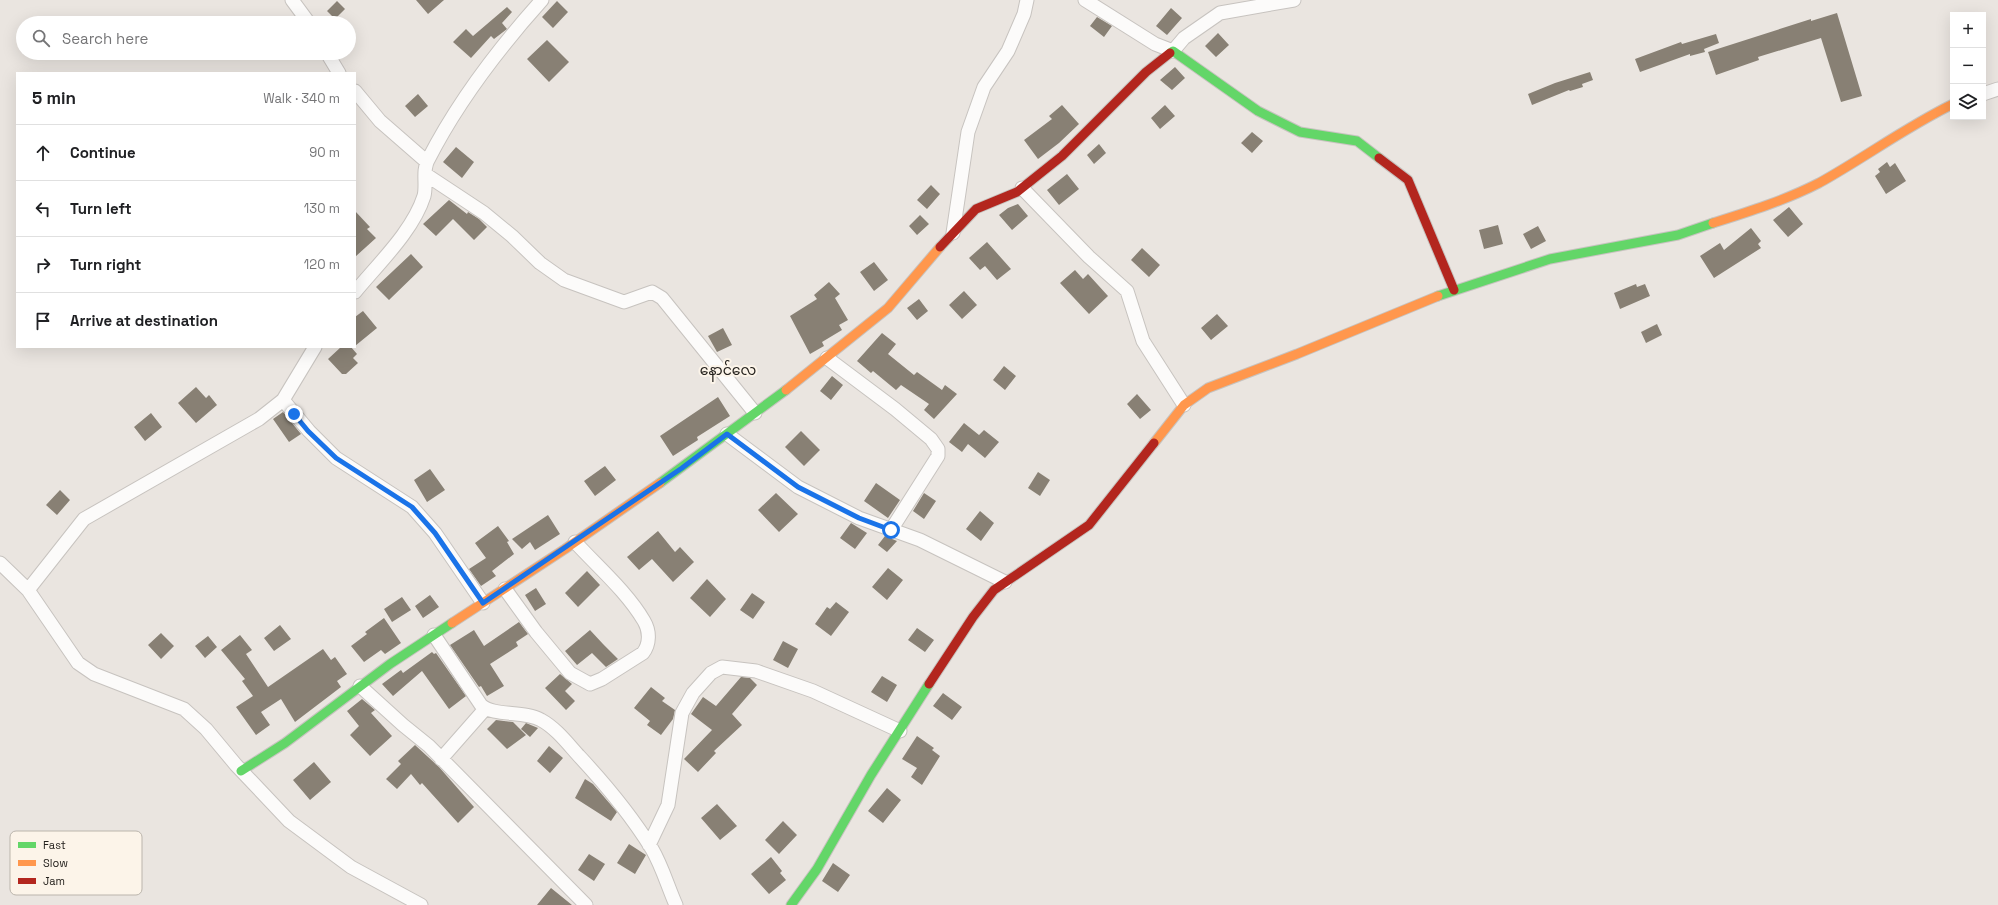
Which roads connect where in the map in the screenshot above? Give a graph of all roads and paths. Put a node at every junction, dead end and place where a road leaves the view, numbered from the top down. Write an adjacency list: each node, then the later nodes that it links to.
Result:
1 (292, 0): 6 (street)
2 (542, 0): 14 (street)
3 (1027, 0): 16 (street)
4 (1085, 0): 7 (street)
5 (1294, 0): 7 (street)
6 (304, 16)
7 (1173, 51): 15 (street); 17 (street)
8 (331, 60): 9 (street)
9 (338, 72)
10 (1998, 89): 12 (street)
11 (356, 92): 14 (street)
12 (1986, 93)
13 (1950, 105): 17 (street)
14 (426, 168): 18 (street); 23 (street)
15 (1022, 188): 16 (street); 22 (street)
16 (953, 233): 20 (street)
17 (1454, 290): 22 (street)
18 (356, 291)
19 (314, 348): 21 (street)
20 (827, 358): 23 (street); 25 (street)
21 (283, 400): 30 (street); 31 (street)
22 (1184, 404): 28 (street)
23 (755, 413): 24 (street)
24 (727, 434): 25 (street); 26 (street)
25 (891, 530): 28 (street)
26 (575, 542): 29 (street); 29 (street)
27 (0, 563): 30 (street)
28 (1005, 582): 35 (street)
29 (505, 589): 31 (street)
30 (28, 590): 37 (street)
31 (483, 603): 32 (street)
32 (434, 635): 33 (street); 34 (street)
33 (360, 686): 36 (street); 37 (street)
34 (485, 709): 36 (street); 38 (street)
35 (900, 731): 38 (street); 42 (street)
36 (441, 759): 40 (street)
37 (241, 771): 39 (street)
38 (650, 845): 41 (street)
39 (421, 905)
40 (586, 905)
41 (676, 905)
42 (791, 905)

